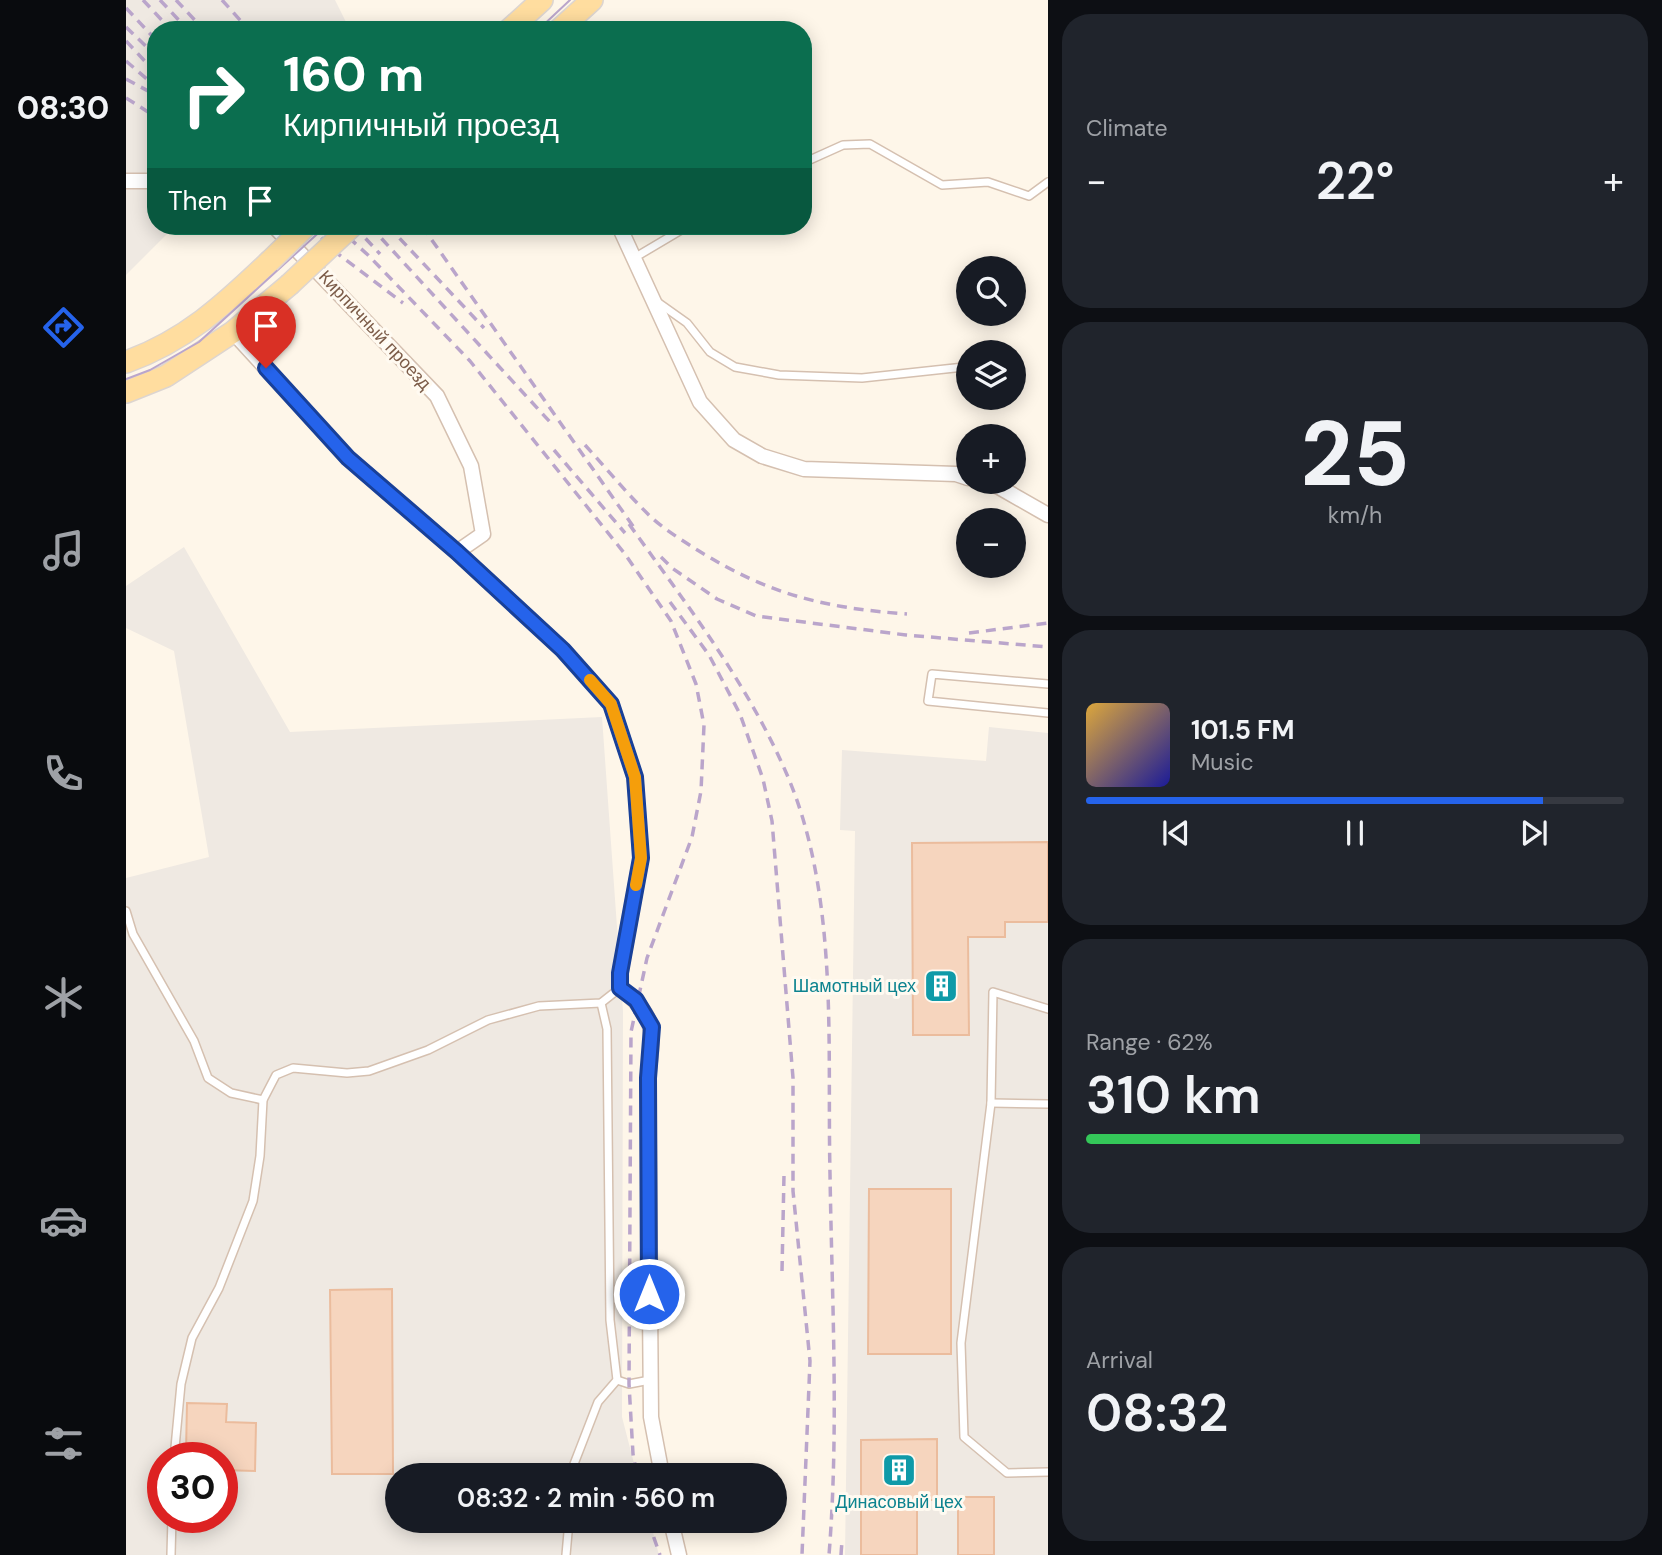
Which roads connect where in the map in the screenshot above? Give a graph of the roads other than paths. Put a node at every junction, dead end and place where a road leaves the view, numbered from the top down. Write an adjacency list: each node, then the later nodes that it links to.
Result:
1 (542, 0): 3 (main road)
2 (593, 0): 4 (main road)
3 (519, 21)
4 (569, 21)
5 (812, 159): 8 (lane)
6 (126, 181): 7 (street)
7 (147, 181)
8 (1048, 182)
9 (283, 235): 23 (street, Кирпичный проезд)
10 (297, 235): 17 (main road, bridge)
11 (342, 235): 16 (main road, bridge)
12 (623, 235): 14 (street)
13 (673, 235): 14 (lane)
14 (634, 258): 15 (street)
15 (652, 299): 18 (lane); 20 (street)
16 (233, 332): 19 (main road); 23 (street)
17 (126, 362)
18 (956, 368)
19 (126, 392)
20 (956, 474)
21 (1011, 494): 22 (street)
22 (1048, 515)
23 (457, 552): 27 (street)
24 (1048, 684): 25 (lane)
25 (1048, 713)
26 (126, 911): 30 (lane)
27 (620, 988): 28 (lane); 34 (street)
28 (601, 1003): 30 (lane); 33 (lane)
29 (1048, 1009): 31 (lane)
30 (263, 1100): 35 (lane)
31 (991, 1103): 32 (lane); 38 (lane)
32 (1048, 1104)
33 (617, 1380): 34 (lane); 36 (lane)
34 (650, 1380): 37 (street)
35 (176, 1442)
36 (574, 1463)
37 (660, 1463)
38 (1048, 1472)
39 (172, 1533): 42 (lane)
40 (568, 1533): 43 (lane)
41 (674, 1533): 44 (street)
42 (171, 1555)
43 (566, 1555)
44 (679, 1555)

